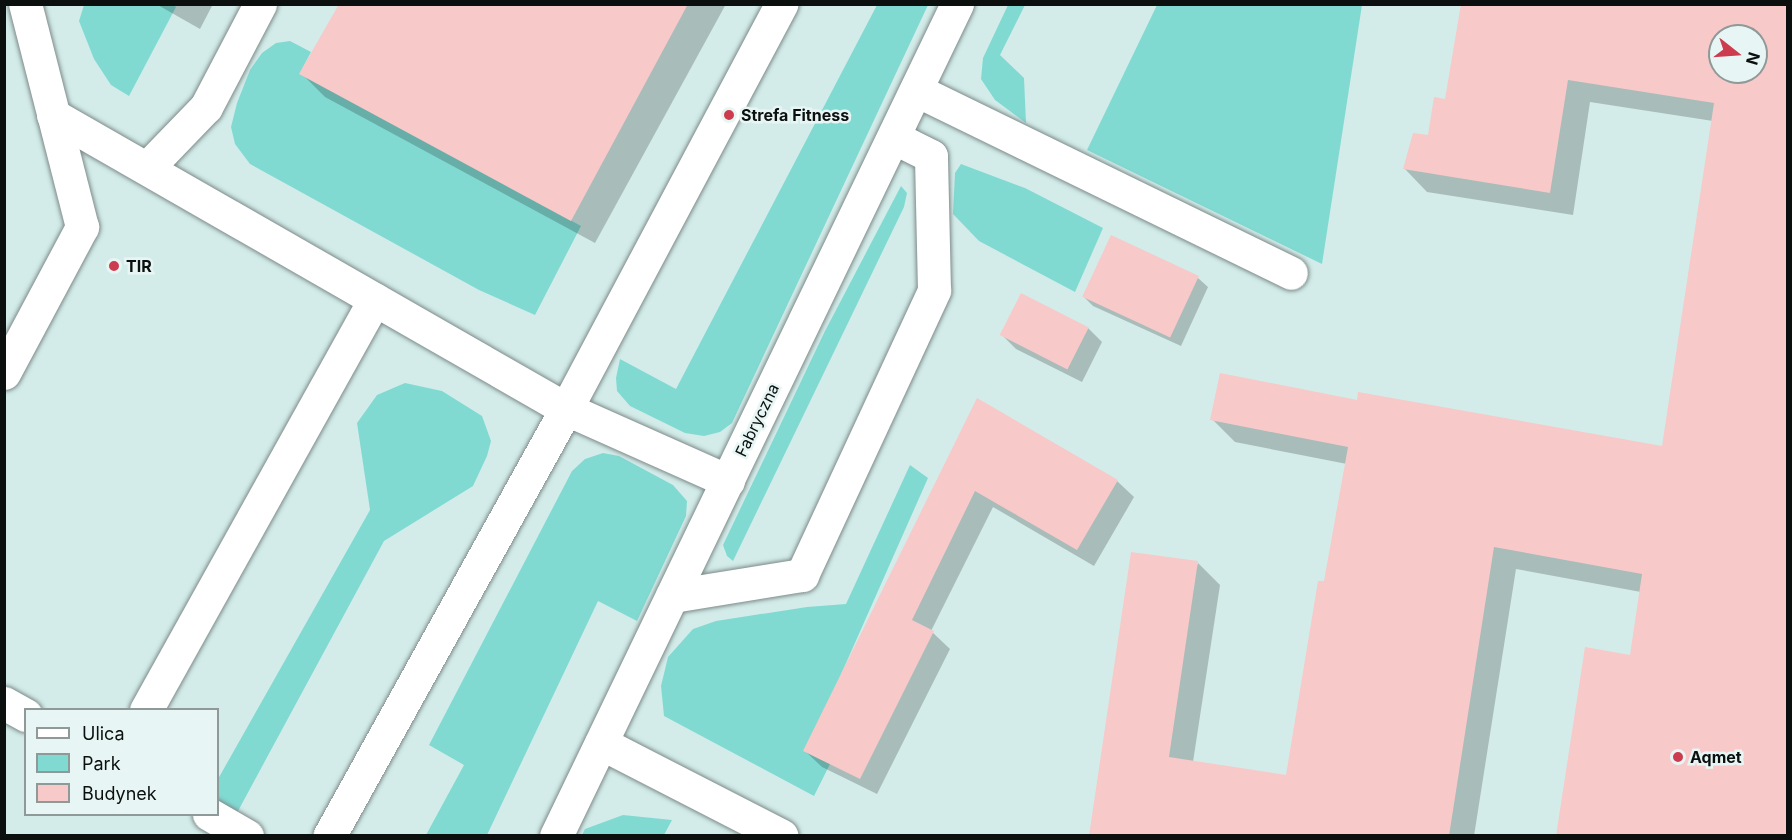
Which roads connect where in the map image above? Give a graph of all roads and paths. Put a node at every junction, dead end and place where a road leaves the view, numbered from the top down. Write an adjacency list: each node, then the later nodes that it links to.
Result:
1 (25, 4): 6 (street)
2 (260, 4): 8 (street)
3 (781, 4): 12 (street)
4 (957, 4): 5 (street, Fabryczna)
5 (916, 90): 7 (street, Fabryczna); 9 (street)
6 (53, 115): 8 (street); 11 (street)
7 (893, 138): 13 (street, Fabryczna); 14 (street)
8 (147, 168): 10 (street)
9 (1291, 273)
10 (375, 299): 12 (street); 16 (street)
11 (4, 372)
12 (566, 409): 13 (street); 21 (street)
13 (728, 481): 14 (street, Fabryczna)
14 (672, 596): 18 (street, Fabryczna)
15 (4, 703): 17 (street)
16 (147, 708)
17 (24, 714)
18 (601, 743): 22 (street, Fabryczna); 23 (street)
19 (212, 816): 20 (street)
20 (247, 836)
21 (329, 836)
22 (556, 836)
23 (782, 836)

